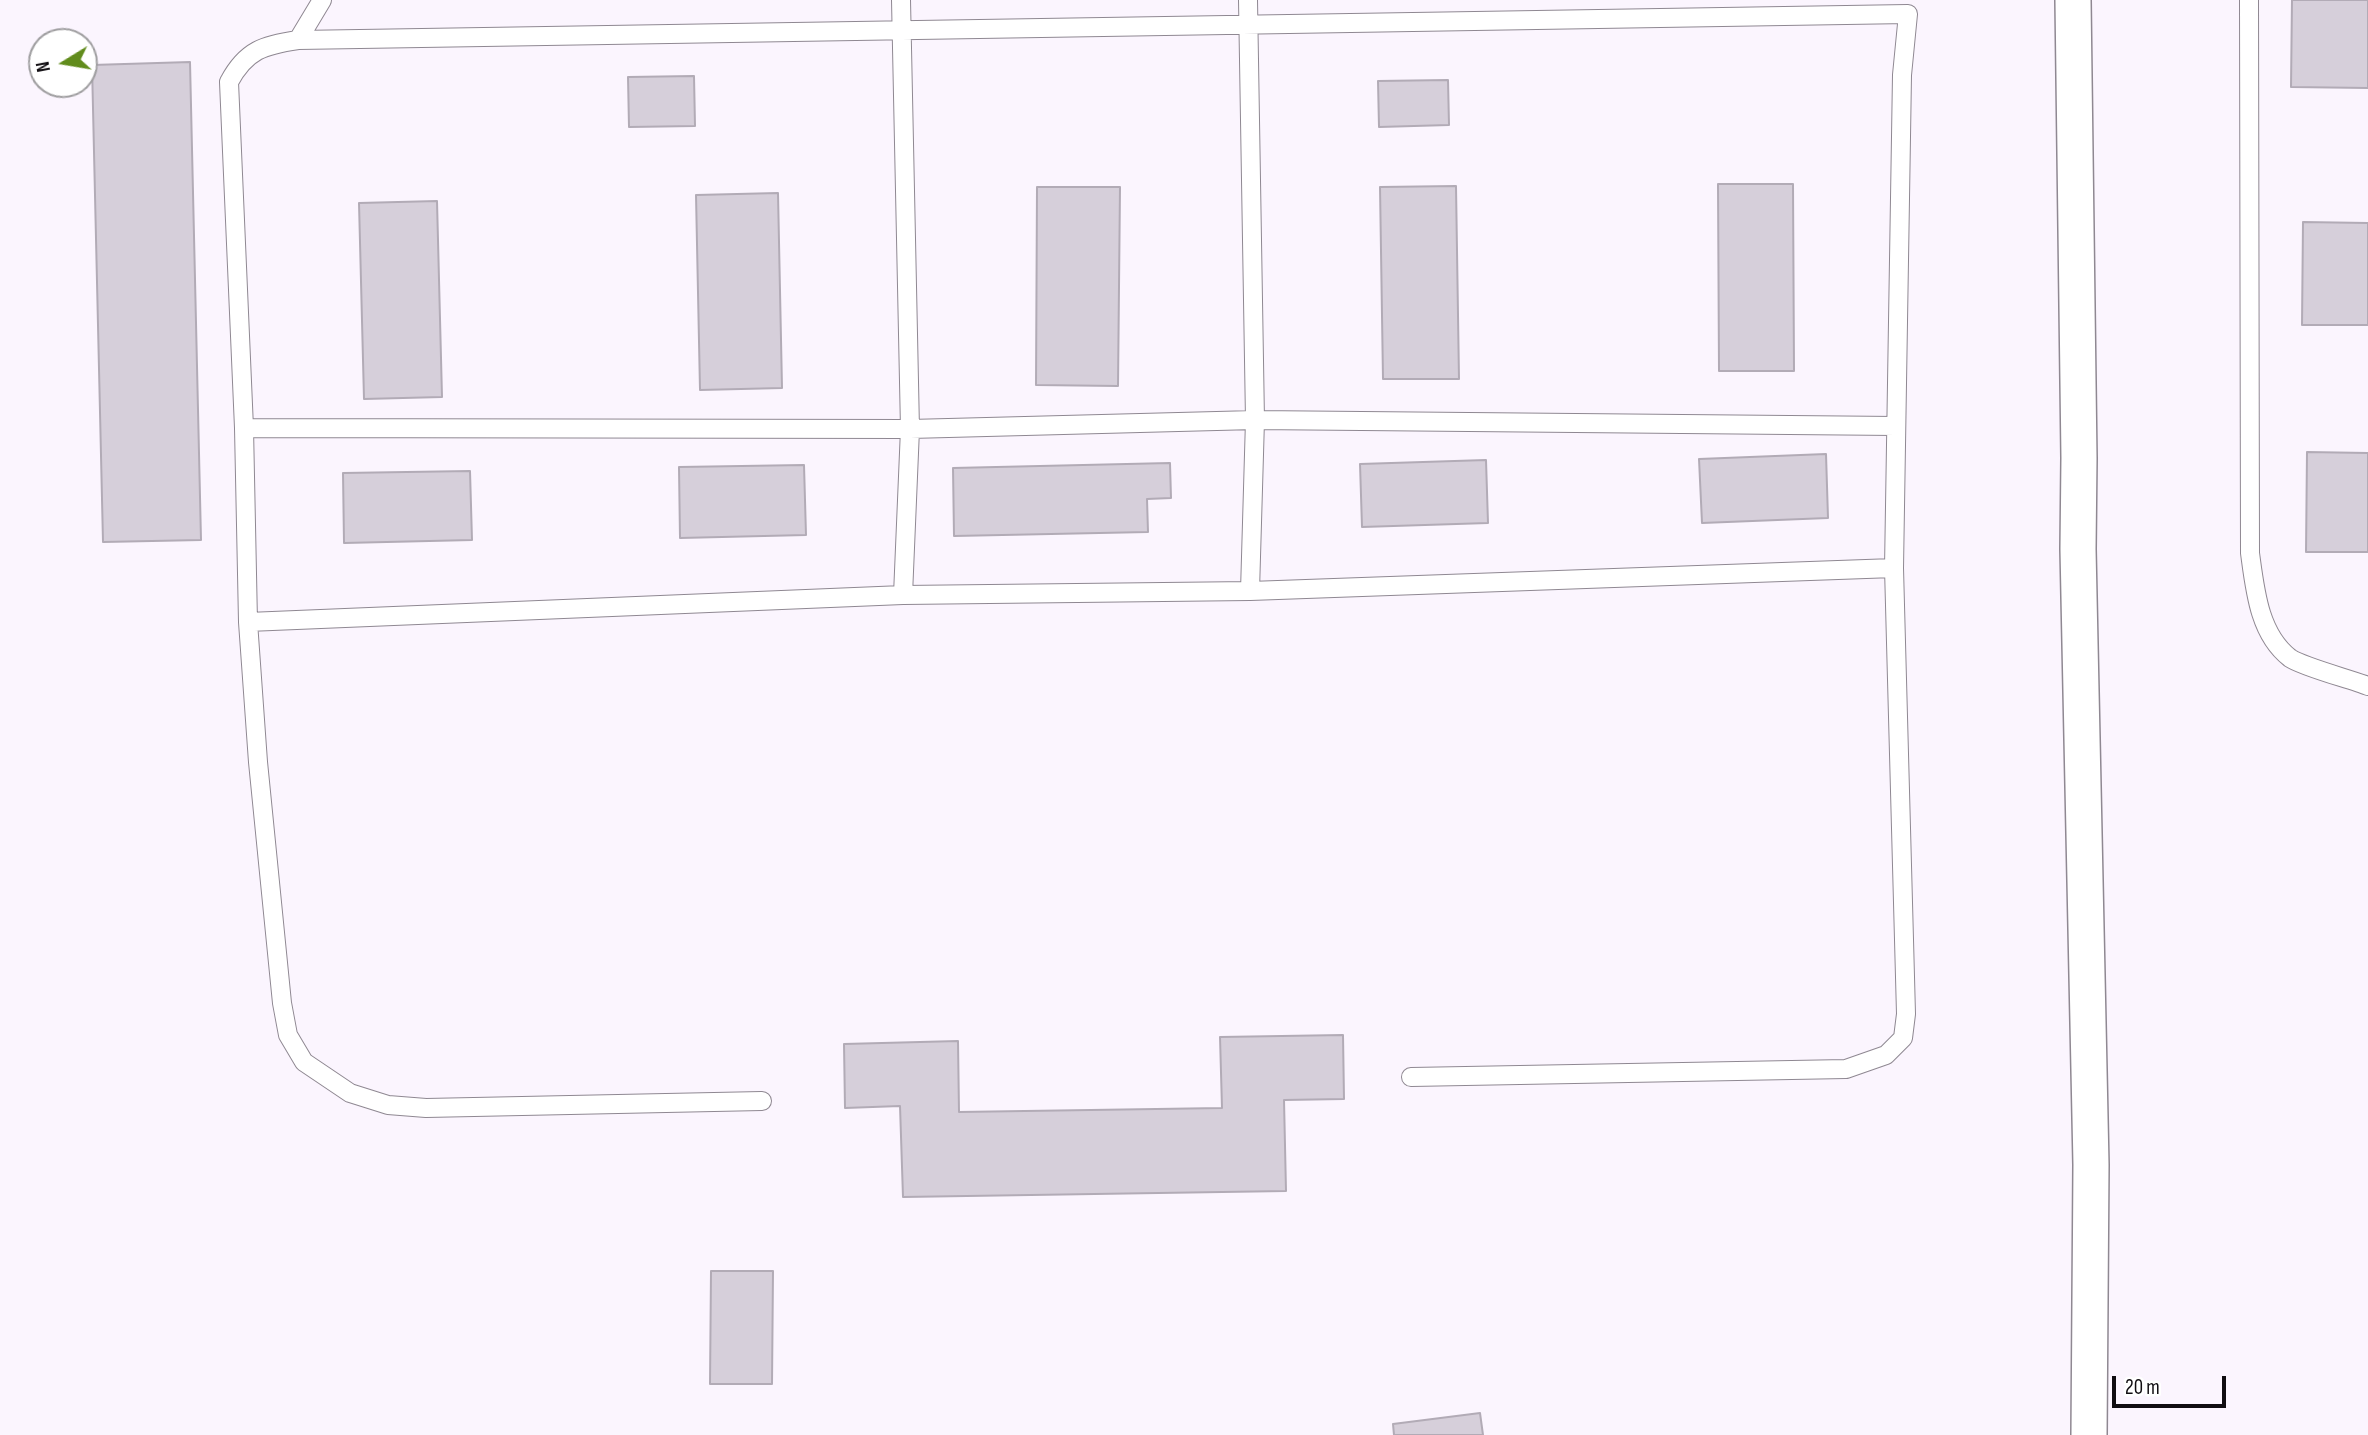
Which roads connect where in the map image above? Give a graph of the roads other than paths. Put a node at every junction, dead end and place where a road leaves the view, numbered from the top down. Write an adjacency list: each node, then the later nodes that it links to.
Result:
1 (322, 0): 9 (lane)
2 (901, 0): 8 (lane)
3 (1248, 0): 7 (lane)
4 (2073, 0): 21 (street)
5 (2249, 0): 18 (lane)
6 (1907, 7): 7 (lane); 11 (lane)
7 (1248, 26): 8 (lane); 10 (lane)
8 (901, 31): 9 (lane); 13 (lane)
9 (298, 40): 12 (lane)
10 (1255, 420): 11 (lane); 13 (lane); 15 (lane)
11 (1896, 426): 14 (lane)
12 (244, 428): 13 (lane); 17 (lane)
13 (910, 429): 16 (lane)
14 (1894, 568): 15 (lane); 19 (lane)
15 (1250, 591): 16 (lane)
16 (903, 595): 17 (lane)
17 (248, 622): 20 (lane)
18 (2368, 685)
19 (1411, 1077)
20 (762, 1101)
21 (2089, 1435)

